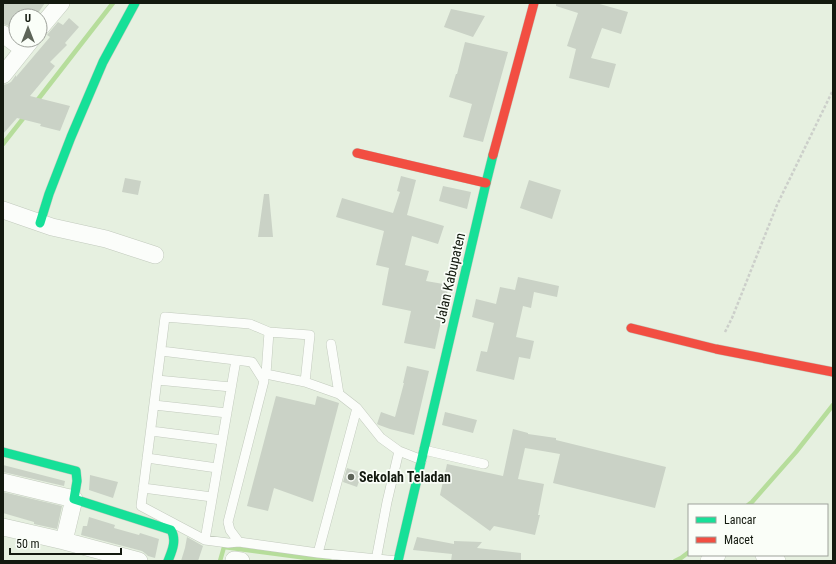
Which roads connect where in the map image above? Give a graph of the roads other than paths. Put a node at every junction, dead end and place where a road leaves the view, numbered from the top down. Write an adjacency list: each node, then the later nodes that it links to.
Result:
1 (61, 3): 4 (street)
2 (135, 3): 10 (street)
3 (534, 3): 8 (street, Jalan Kabupaten)
4 (48, 18)
5 (25, 48): 6 (street)
6 (3, 75)
7 (357, 153): 8 (street)
8 (486, 183): 28 (street, Jalan Kabupaten)
9 (3, 210): 10 (street)
10 (40, 223): 11 (street)
11 (155, 254)
12 (631, 328): 17 (street)
13 (269, 332): 15 (lane); 18 (lane); 20 (lane)
14 (331, 344): 22 (lane)
15 (161, 351): 16 (lane); 19 (lane)
16 (236, 360): 18 (lane); 21 (lane)
17 (833, 372)
18 (263, 374): 20 (lane); 42 (lane)
19 (157, 380): 21 (lane); 23 (lane)
20 (305, 382): 22 (lane)
21 (231, 387): 25 (lane)
22 (339, 394): 24 (lane)
23 (154, 405): 25 (lane); 26 (lane)
24 (357, 408): 29 (lane); 43 (lane)
25 (227, 413): 27 (lane)
26 (151, 431): 27 (lane); 31 (lane)
27 (222, 440): 34 (lane)
28 (424, 450): 32 (street, Jalan Kabupaten); 33 (lane)
29 (399, 451): 32 (lane); 44 (lane)
30 (3, 452): 38 (street)
31 (147, 458): 34 (lane); 36 (lane)
32 (422, 460): 47 (street, Jalan Kabupaten)
33 (484, 464)
34 (217, 468): 37 (lane)
35 (3, 482): 38 (street)
36 (143, 488): 37 (lane); 40 (lane)
37 (212, 497): 40 (lane)
38 (74, 499): 41 (street); 46 (street)
39 (3, 527): 41 (street)
40 (205, 540): 42 (lane)
41 (64, 541): 45 (street)
42 (239, 542): 43 (lane)
43 (318, 553): 44 (lane)
44 (376, 560): 47 (lane)
45 (139, 561)
46 (168, 561)
47 (398, 561)

